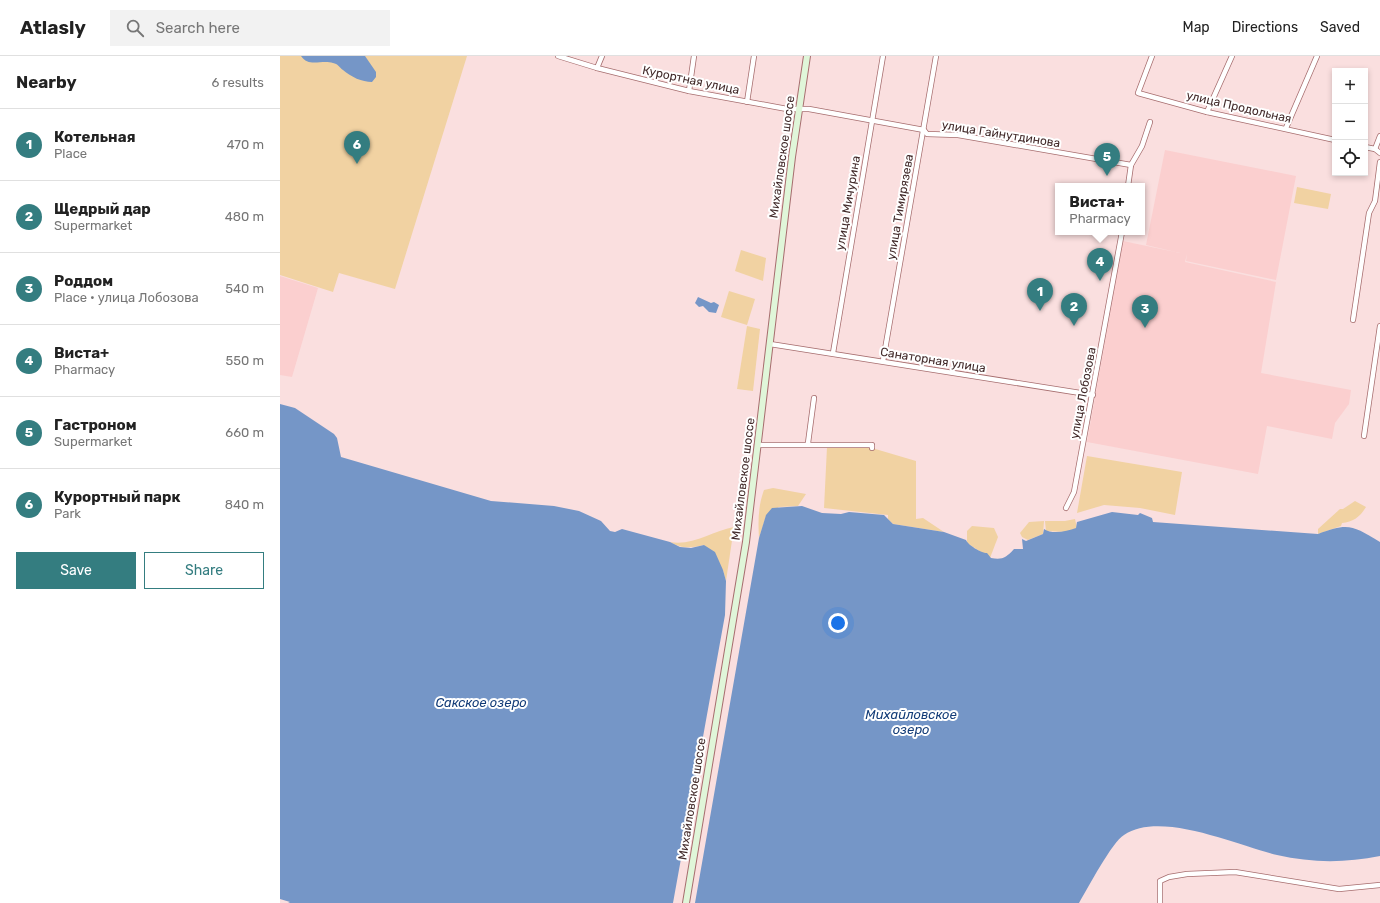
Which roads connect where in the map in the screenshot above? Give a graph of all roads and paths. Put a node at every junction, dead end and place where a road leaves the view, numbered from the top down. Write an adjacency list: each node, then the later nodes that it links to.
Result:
1 (558, 56): 11 (street, Курортная улица)
2 (602, 56): 11 (street)
3 (694, 56): 12 (street)
4 (754, 56): 13 (street)
5 (807, 56): 14 (main road, Михайловское шоссе)
6 (883, 56): 16 (street, улица Мичурина)
7 (936, 56): 19 (street, улица Тимирязева)
8 (1152, 56): 15 (street, улица Продольная)
9 (1232, 56): 15 (street)
10 (1317, 56): 18 (street)
11 (597, 68): 12 (street, Курортная улица)
12 (689, 91): 13 (street, Курортная улица)
13 (747, 102): 14 (street, Курортная улица)
14 (799, 109): 16 (street, улица Гайнутдинова); 31 (main road, Михайловское шоссе)
15 (1207, 112): 18 (street, улица Продольная)
16 (872, 120): 19 (street, улица Гайнутдинова); 32 (street, улица Мичурина)
17 (1150, 122): 26 (street)
18 (1286, 128): 21 (street, улица Продольная)
19 (924, 130): 26 (street, улица Гайнутдинова); 33 (street, улица Тимирязева)
20 (1380, 136): 23 (street)
21 (1332, 139)
22 (1368, 147): 23 (street)
23 (1375, 148): 24 (street)
24 (1380, 153)
25 (1380, 162): 29 (street)
26 (1132, 164): 27 (street)
27 (1129, 183)
28 (1121, 235): 34 (street, улица Лобозова)
29 (1353, 320)
30 (1380, 326): 36 (street)
31 (770, 344): 32 (street, Санаторная улица); 38 (main road, Михайловское шоссе)
32 (832, 353): 33 (street, Санаторная улица)
33 (883, 361): 34 (street, Санаторная улица)
34 (1093, 394): 40 (street, улица Лобозова)
35 (814, 398): 37 (street)
36 (1364, 436)
37 (808, 444): 38 (street); 39 (street)
38 (759, 445): 42 (main road, Михайловское шоссе)
39 (872, 448)
40 (1066, 508)
41 (1380, 885): 43 (street)
42 (686, 903)
43 (1160, 903)

